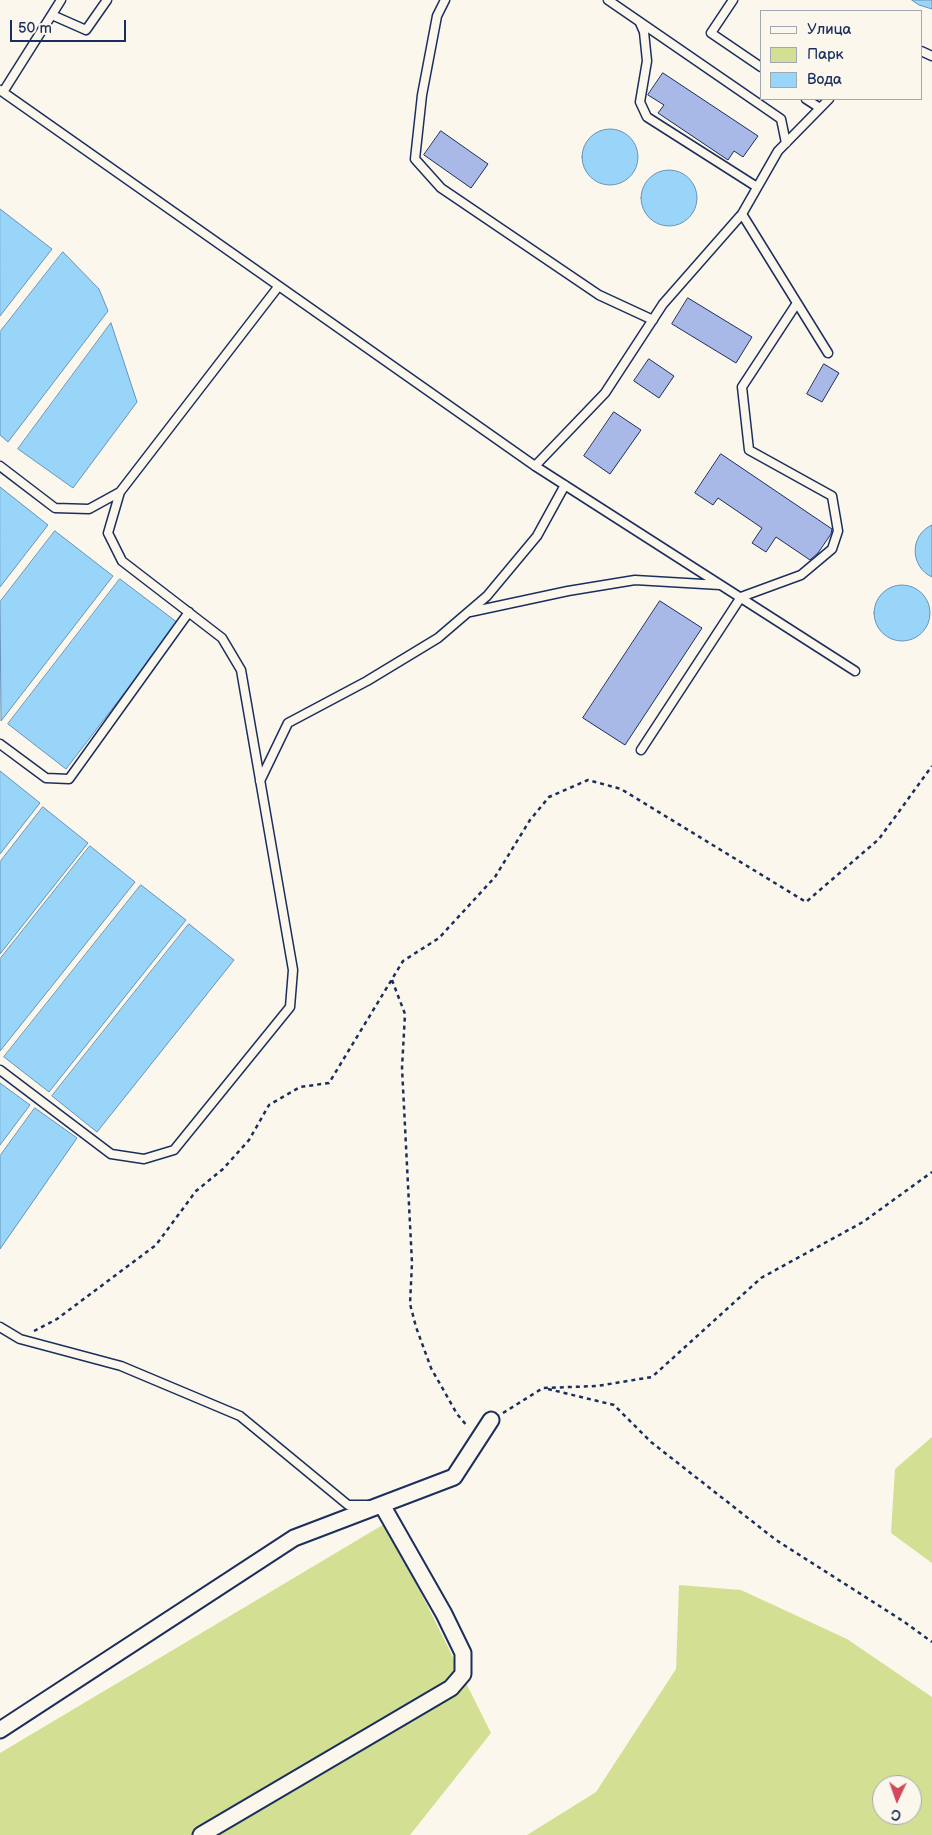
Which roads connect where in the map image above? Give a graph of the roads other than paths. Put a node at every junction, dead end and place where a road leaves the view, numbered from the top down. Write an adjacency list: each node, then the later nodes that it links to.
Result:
1 (61, 0): 6 (lane)
2 (107, 0): 6 (lane)
3 (445, 0): 18 (lane)
4 (608, 0): 7 (lane)
5 (734, 0): 8 (lane)
6 (52, 15): 9 (lane)
7 (639, 21): 13 (lane); 14 (lane)
8 (760, 66)
9 (2, 91): 16 (lane)
10 (808, 100): 12 (lane)
11 (828, 100): 12 (lane)
12 (820, 108): 13 (lane)
13 (786, 142): 14 (lane)
14 (757, 187): 15 (lane)
15 (742, 214): 17 (lane); 18 (lane)
16 (278, 286): 21 (lane); 23 (lane)
17 (797, 303): 19 (lane); 25 (lane)
18 (652, 320): 21 (lane)
19 (828, 353)
20 (0, 466): 23 (lane)
21 (535, 466): 22 (lane)
22 (565, 485): 24 (lane); 27 (lane)
23 (120, 492): 26 (lane)
24 (721, 585): 25 (lane); 27 (lane)
25 (741, 598): 28 (lane); 30 (lane)
26 (189, 612): 29 (lane); 31 (lane)
27 (468, 612): 31 (lane)
28 (855, 671)
29 (0, 744)
30 (641, 750)
31 (260, 781): 32 (lane)
32 (0, 1070)
33 (0, 1327): 35 (lane)
34 (491, 1420): 35 (street)
35 (382, 1505): 36 (street); 37 (street)
36 (0, 1730)
37 (201, 1835)

